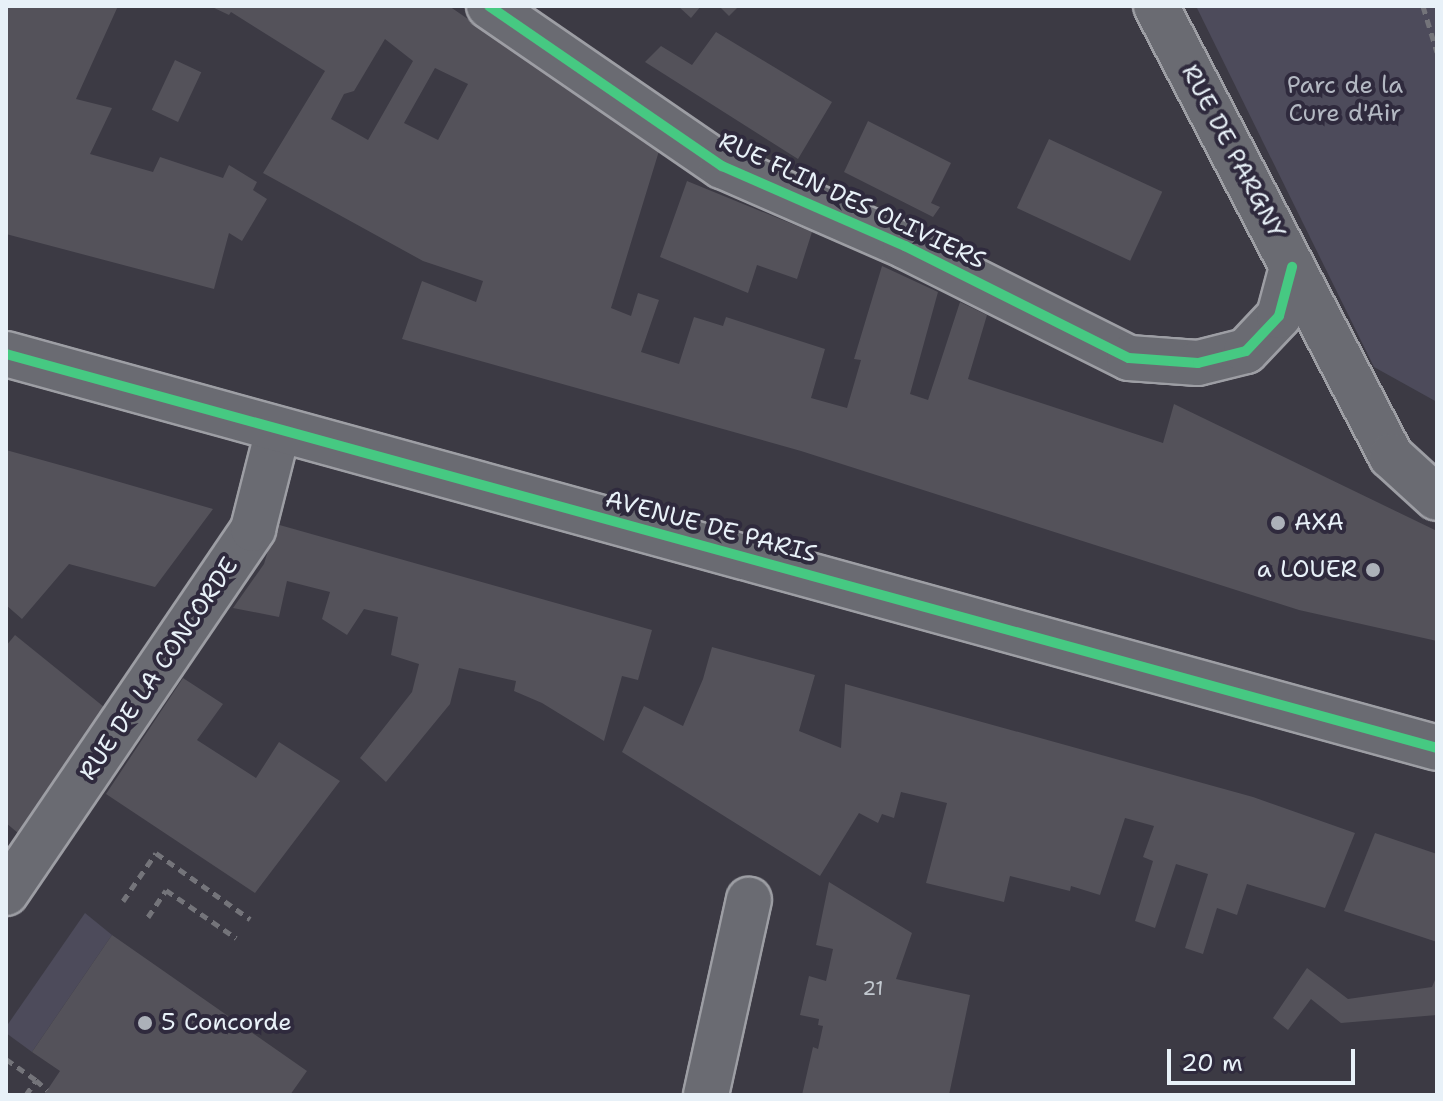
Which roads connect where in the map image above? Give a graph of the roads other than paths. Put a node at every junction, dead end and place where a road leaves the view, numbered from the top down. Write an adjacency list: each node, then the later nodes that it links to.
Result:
1 (489, 6): 3 (street, RUE FLIN DES OLIVIERS)
2 (1156, 6): 3 (street, RUE DE PARGNY)
3 (1292, 267): 6 (street, RUE DE PARGNY)
4 (6, 354): 5 (street, AVENUE DE PARIS)
5 (278, 430): 7 (street, AVENUE DE PARIS); 8 (street, RUE DE LA CONCORDE)
6 (1437, 498)
7 (1422, 743)
8 (6, 893)
9 (749, 900): 10 (street)
10 (706, 1095)

